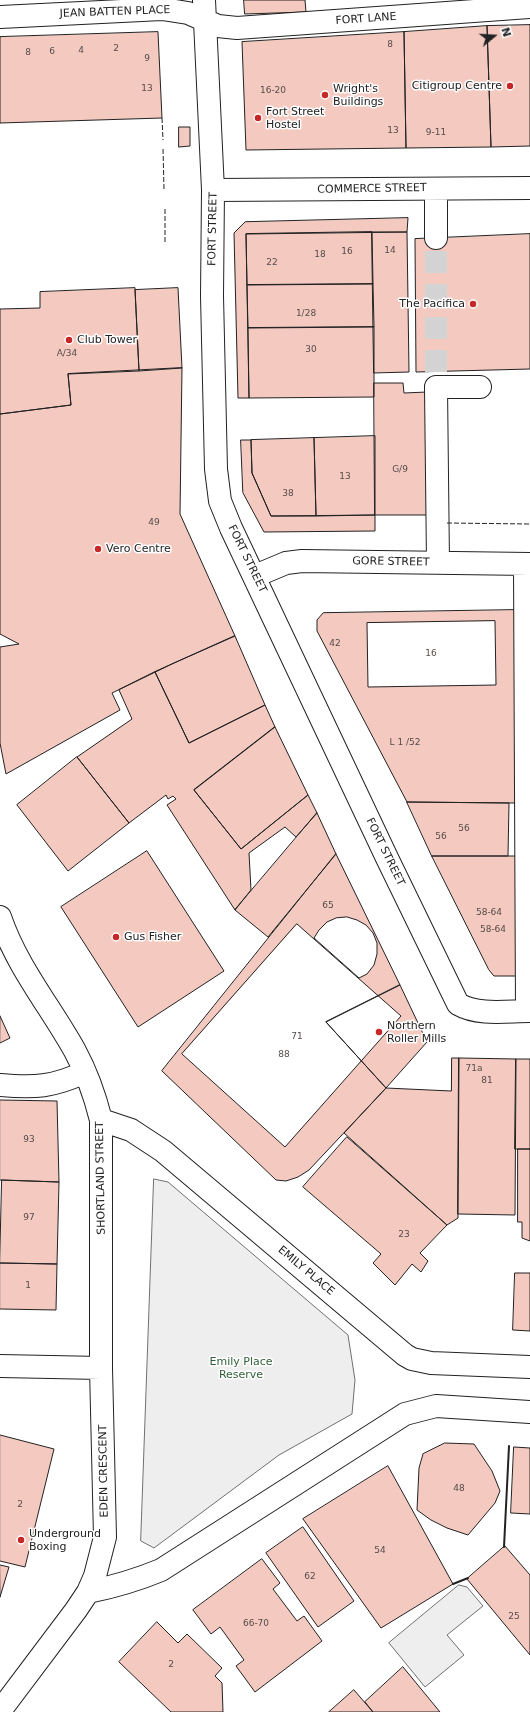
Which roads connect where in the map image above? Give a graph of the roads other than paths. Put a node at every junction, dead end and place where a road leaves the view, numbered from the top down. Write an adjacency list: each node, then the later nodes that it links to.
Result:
1 (530, 7): 2 (street, FORT LANE)
2 (204, 10): 3 (street, JEAN BATTEN PLACE); 6 (street, FORT STREET)
3 (0, 17)
4 (436, 188): 5 (street, COMMERCE STREET); 6 (street, COMMERCE STREET); 7 (street)
5 (530, 188)
6 (213, 190): 11 (street, FORT STREET)
7 (436, 238)
8 (480, 387): 9 (street)
9 (438, 563): 10 (street, GORE STREET); 11 (street, GORE STREET)
10 (528, 564): 13 (street)
11 (255, 576): 13 (street, FORT STREET)
12 (0, 917): 14 (street, SHORTLAND STREET)
13 (528, 1011)
14 (85, 1072): 15 (street); 16 (street, SHORTLAND STREET)
15 (0, 1085)
16 (101, 1120): 18 (street, EMILY PLACE); 19 (street, SHORTLAND STREET)
17 (0, 1366): 19 (street)
18 (530, 1367)
19 (101, 1368): 21 (street, EDEN CRESCENT)
20 (530, 1412): 21 (street)
21 (88, 1592): 22 (street, EDEN CRESCENT)
22 (0, 1711)

